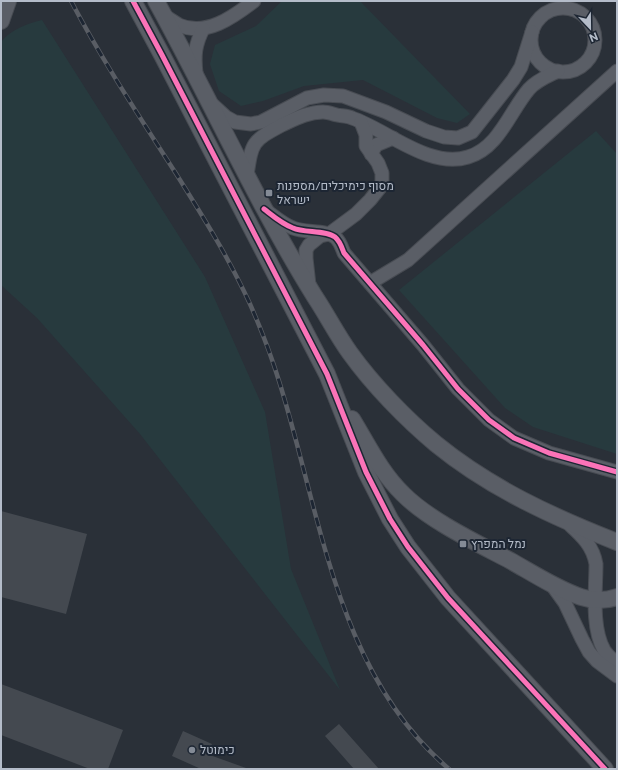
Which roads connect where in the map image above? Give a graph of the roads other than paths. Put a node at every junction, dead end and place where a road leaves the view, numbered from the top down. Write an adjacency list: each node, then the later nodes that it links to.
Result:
1 (8, 1): 9 (street)
2 (133, 1): 24 (street)
3 (254, 1): 10 (street)
4 (554, 1): 7 (street)
5 (577, 1): 8 (street)
6 (160, 8): 10 (street); 14 (street)
7 (544, 14): 8 (street); 11 (street)
8 (585, 15): 13 (street)
9 (1, 21)
10 (203, 29): 14 (street)
11 (532, 32): 13 (street); 15 (street)
12 (617, 71): 22 (street)
13 (558, 72): 17 (street)
14 (196, 77): 15 (street)
15 (208, 100): 19 (street)
16 (361, 122): 17 (street); 18 (street); 19 (street)
17 (393, 138): 18 (street)
18 (370, 154): 21 (street)
19 (247, 175): 20 (street)
20 (264, 209): 21 (street); 23 (street)
21 (329, 234): 22 (street); 23 (street)
22 (370, 283): 25 (street)
23 (310, 288): 26 (street)
24 (327, 374): 30 (street); 35 (street)
25 (617, 472)
26 (565, 520): 27 (street); 32 (street)
27 (600, 536): 28 (street); 29 (street)
28 (617, 536)
29 (617, 542)
30 (551, 583): 32 (street); 34 (street)
31 (617, 597): 32 (street)
32 (596, 600): 33 (street)
33 (617, 663)
34 (617, 676)
35 (605, 769)

